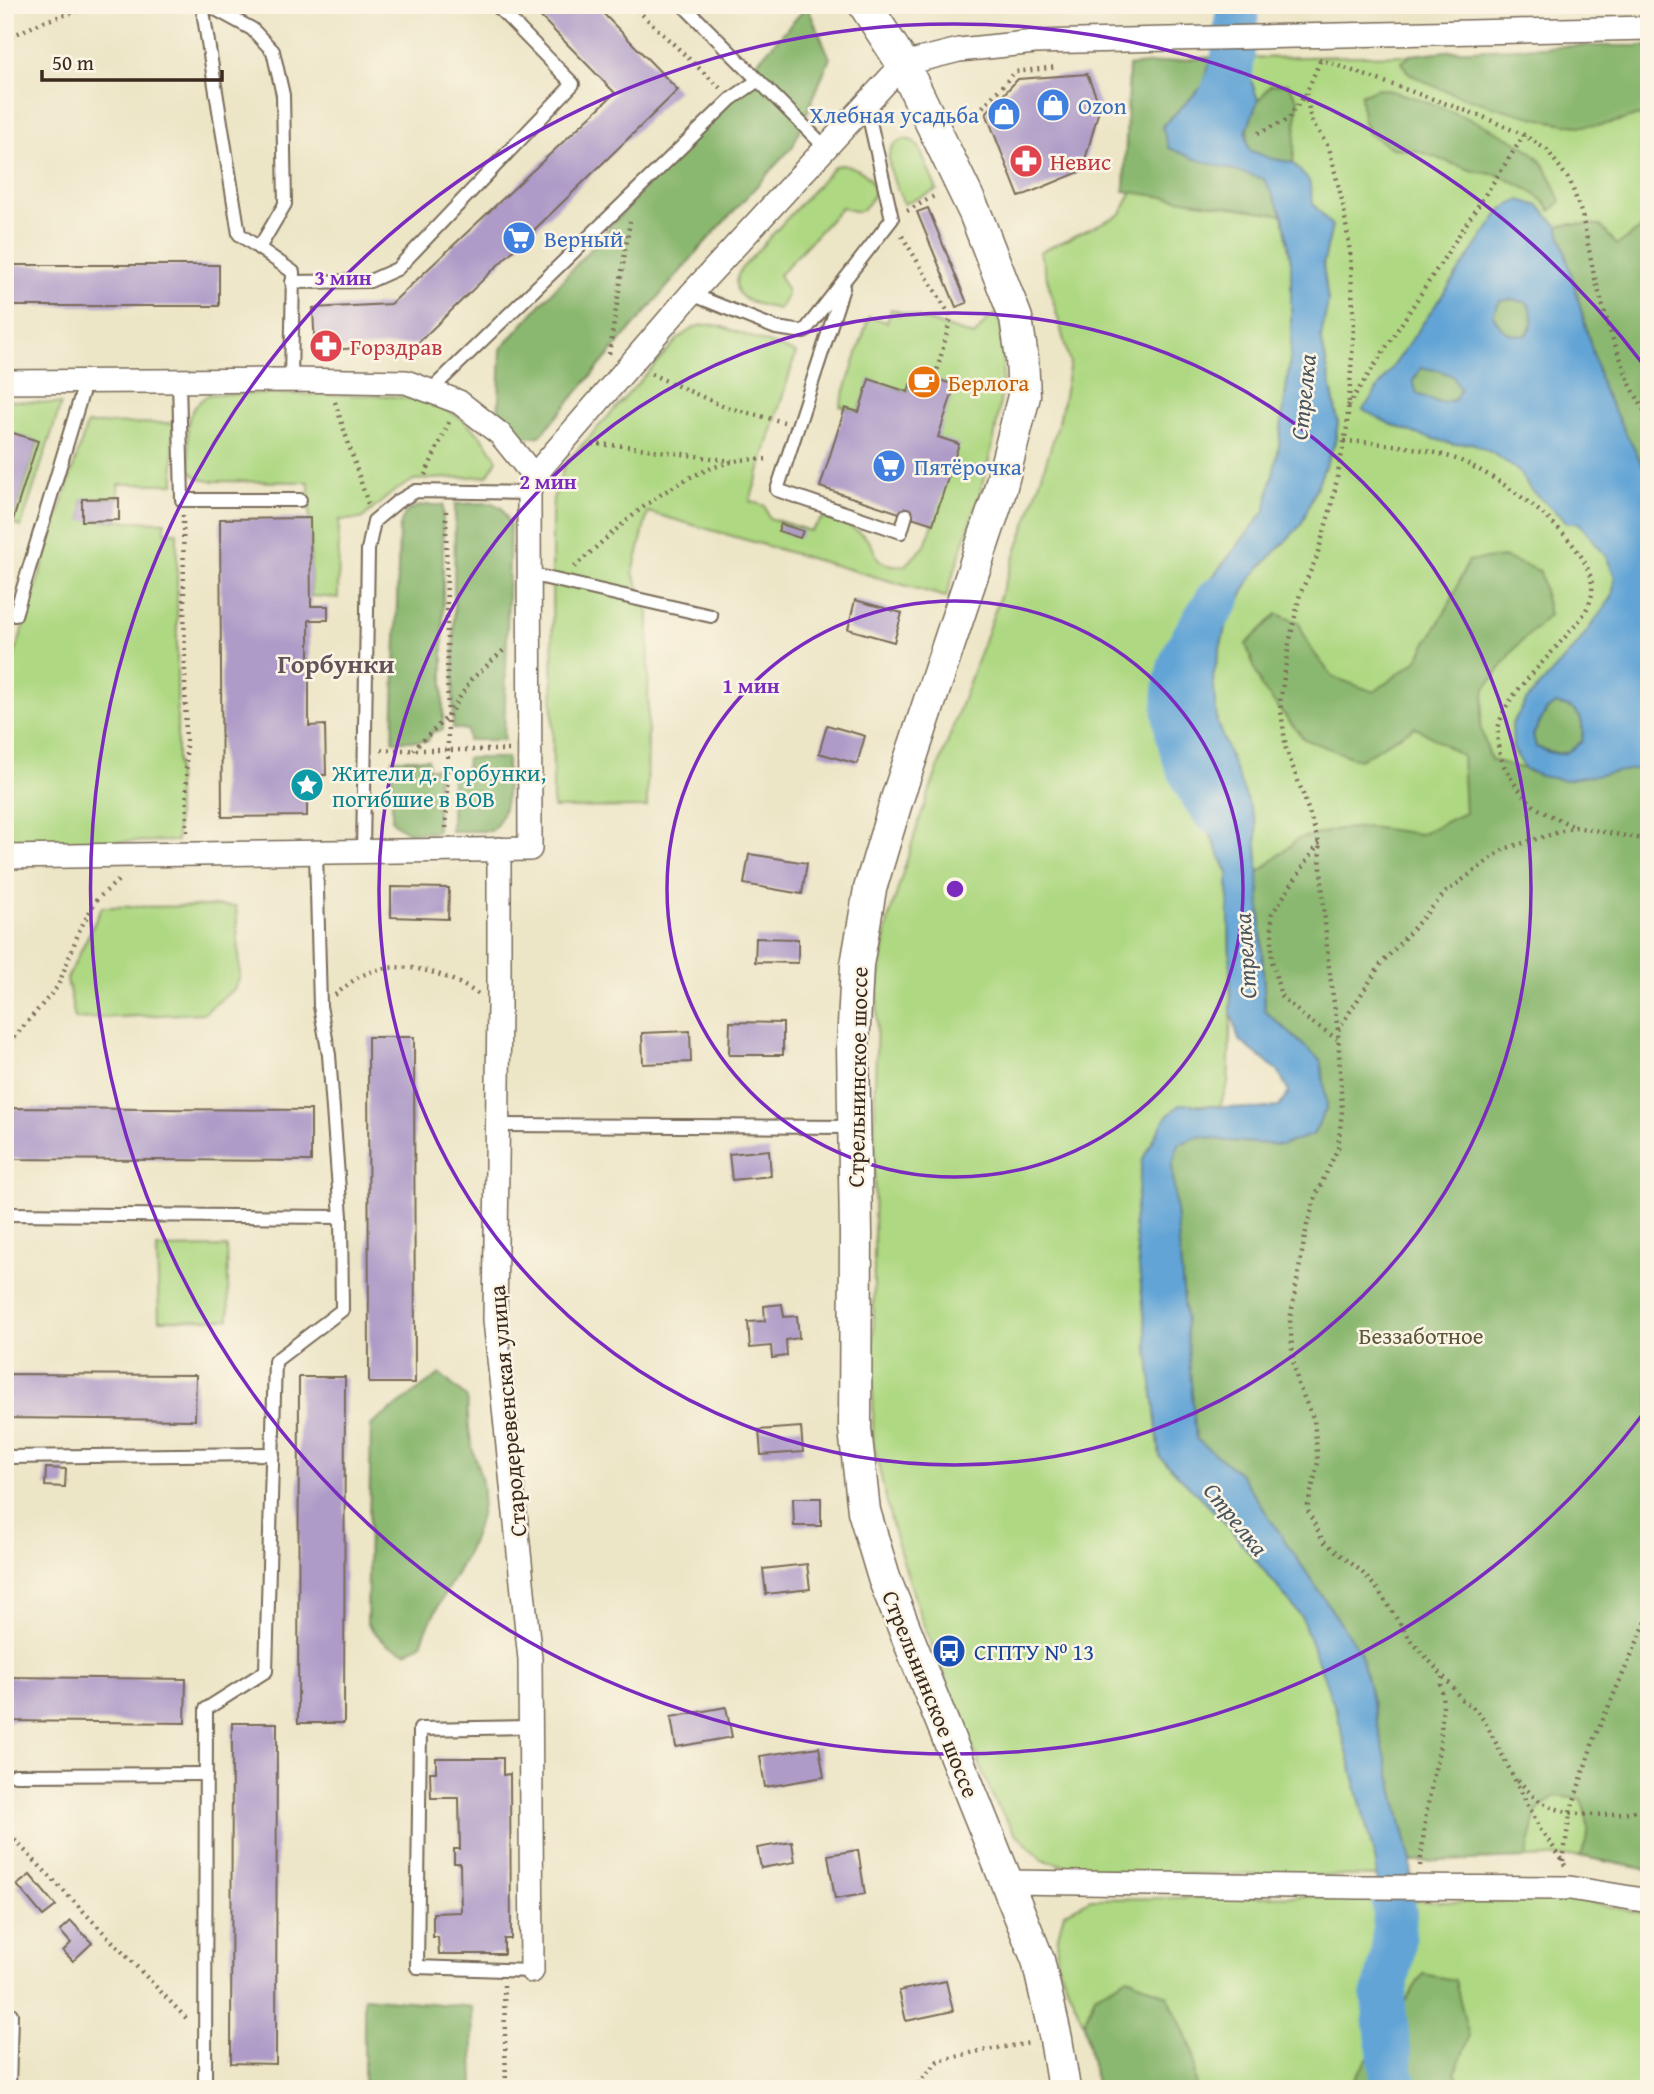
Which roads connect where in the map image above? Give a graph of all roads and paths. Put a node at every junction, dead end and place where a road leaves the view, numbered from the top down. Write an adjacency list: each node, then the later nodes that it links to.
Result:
1 (98, 5): 9 (path)
2 (202, 5): 25 (lane)
3 (208, 5): 25 (lane)
4 (496, 5): 27 (lane)
5 (632, 5): 16 (path)
6 (683, 5): 14 (lane)
7 (865, 5): 12 (main road, Стрельнинское шоссе)
8 (1649, 28): 12 (street)
9 (5, 39)
10 (1315, 51): 11 (path)
11 (1320, 61): 15 (path); 20 (path)
12 (903, 64): 17 (street); 18 (main road, Стрельнинское шоссе)
13 (1066, 66): 18 (path)
14 (757, 80): 16 (lane); 21 (lane)
15 (1306, 94): 19 (path); 41 (path)
16 (731, 99): 22 (lane)
17 (866, 104): 21 (street); 24 (lane)
18 (936, 128): 81 (main road, Стрельнинское шоссе)
19 (1258, 133)
20 (1524, 135): 41 (path); 43 (path)
21 (826, 148): 28 (street)
22 (635, 191): 38 (lane); 39 (path)
23 (944, 191): 24 (path)
24 (892, 219): 26 (lane); 32 (path)
25 (259, 248): 27 (lane)
26 (846, 278): 29 (lane); 30 (lane)
27 (292, 282): 33 (lane)
28 (691, 294): 29 (lane); 39 (street)
29 (804, 332): 30 (lane)
30 (826, 339): 53 (lane)
31 (644, 371): 42 (path)
32 (935, 379)
33 (290, 380): 34 (street); 35 (street)
34 (179, 381): 37 (street); 51 (lane)
35 (328, 381): 38 (street); 54 (path)
36 (5, 382): 37 (street)
37 (85, 383): 57 (lane)
38 (430, 390): 40 (street)
39 (601, 396): 48 (street)
40 (459, 402): 48 (street); 49 (path)
41 (1348, 407): 44 (path)
42 (778, 420)
43 (1649, 420)
44 (1344, 441): 65 (path); 68 (path)
45 (588, 444): 47 (path)
46 (759, 459): 47 (path)
47 (733, 461): 56 (path)
48 (532, 485): 50 (lane); 55 (street)
49 (416, 491): 50 (lane); 54 (lane)
50 (446, 491): 60 (path)
51 (183, 500): 52 (lane); 66 (path)
52 (300, 500)
53 (906, 515)
54 (374, 521): 61 (lane)
55 (529, 574): 56 (lane); 64 (street)
56 (559, 580): 58 (lane)
57 (15, 615)
58 (711, 616)
59 (508, 645): 60 (path)
60 (448, 716): 62 (path); 63 (path)
61 (366, 750): 62 (path); 71 (lane)
62 (413, 750): 63 (path)
63 (448, 750): 64 (path); 70 (path)
64 (530, 750): 69 (street)
65 (1575, 827): 67 (path); 77 (path)
66 (187, 834)
67 (1649, 840)
68 (1319, 843): 77 (path); 78 (path)
69 (499, 849): 70 (street); 76 (street, Стародеревенская улица)
70 (445, 850): 71 (street)
71 (363, 851): 72 (street)
72 (316, 852): 73 (street); 75 (lane)
73 (142, 855): 74 (street); 79 (path)
74 (5, 857)
75 (320, 1006): 76 (path); 83 (lane)
76 (499, 1007): 80 (street, Стародеревенская улица)
77 (1338, 1031): 78 (path)
78 (1338, 1039): 87 (path)
79 (5, 1048)
80 (498, 1125): 81 (lane); 88 (street, Стародеревенская улица)
81 (854, 1126): 96 (main road, Стрельнинское шоссе)
82 (5, 1214): 83 (lane)
83 (341, 1217): 84 (lane)
84 (273, 1454): 85 (lane); 89 (lane)
85 (5, 1457)
86 (1649, 1615): 93 (path)
87 (1443, 1675): 90 (path); 97 (path)
88 (531, 1727): 100 (lane); 101 (street, Стародеревенская улица)
89 (206, 1774): 91 (lane); 103 (lane)
90 (1512, 1774): 93 (path); 95 (path)
91 (15, 1775)
92 (1649, 1808): 93 (path)
93 (1570, 1813): 95 (path)
94 (5, 1830): 103 (path)
95 (1563, 1861): 98 (path)
96 (1008, 1882): 97 (street); 104 (main road, Стрельнинское шоссе)
97 (1416, 1888): 98 (street)
98 (1570, 1888): 99 (street)
99 (1649, 1901)
100 (503, 1970): 101 (lane); 111 (path)
101 (532, 1971)
102 (11, 2014): 105 (lane)
103 (205, 2038): 106 (lane)
104 (1056, 2039): 112 (path); 113 (main road, Стрельнинское шоссе)
105 (9, 2089)
106 (205, 2089)
107 (280, 2089): 108 (path)
108 (314, 2089)
109 (475, 2089): 110 (path)
110 (488, 2089)
111 (506, 2089)
112 (914, 2089)
113 (1064, 2089)

